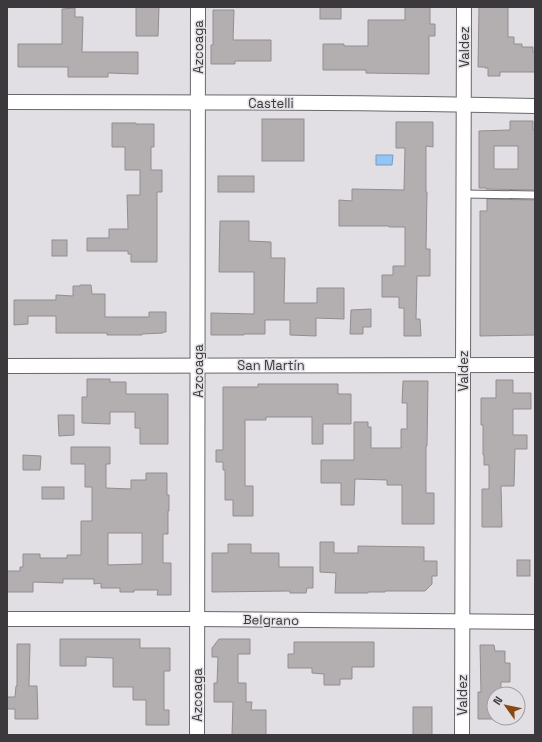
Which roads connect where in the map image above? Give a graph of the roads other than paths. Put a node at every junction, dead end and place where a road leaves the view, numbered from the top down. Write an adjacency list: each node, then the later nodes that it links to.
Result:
1 (198, 7): 4 (street, Azcoaga)
2 (464, 7): 5 (street, Valdez)
3 (7, 102): 4 (street, Castelli)
4 (198, 102): 5 (street, Castelli); 10 (street, Azcoaga)
5 (464, 104): 6 (street, Castelli); 7 (street, Valdez)
6 (535, 106)
7 (464, 194): 8 (lane); 9 (street, Valdez)
8 (535, 195)
9 (463, 364): 10 (street, San Martín); 11 (street, San Martín); 15 (street, Valdez)
10 (198, 365): 12 (street, San Martín); 14 (street, Azcoaga)
11 (535, 365)
12 (7, 366)
13 (7, 619): 14 (street, Belgrano)
14 (198, 619): 15 (street, Belgrano); 17 (street, Azcoaga)
15 (462, 622): 16 (street, Belgrano); 18 (street, Valdez)
16 (535, 622)
17 (197, 735)
18 (462, 735)

